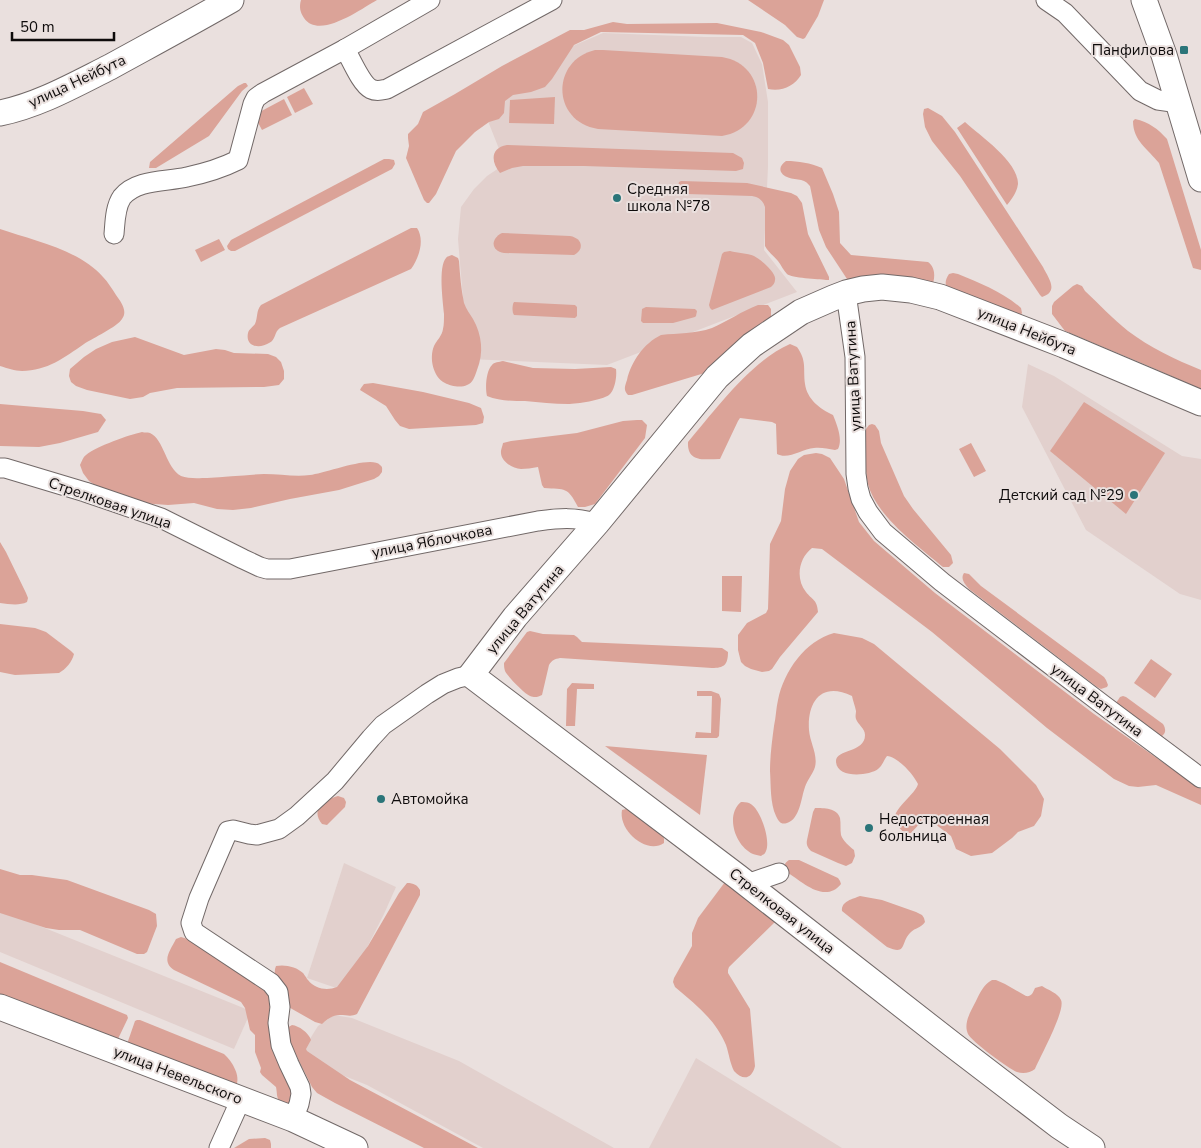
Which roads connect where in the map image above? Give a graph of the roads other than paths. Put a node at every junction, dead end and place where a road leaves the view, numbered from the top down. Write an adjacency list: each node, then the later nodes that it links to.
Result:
1 (231, 0): 8 (main road, улица Нейбута)
2 (430, 0): 6 (street)
3 (552, 0): 6 (street)
4 (1046, 0): 7 (street)
5 (1144, 0): 7 (main road)
6 (345, 49): 10 (street)
7 (1179, 104): 9 (main road)
8 (0, 113)
9 (1201, 179)
10 (114, 234)
11 (846, 293): 12 (main road, улица Нейбута); 14 (main road, улица Ватутина); 17 (street, улица Ватутина)
12 (1201, 403)
13 (2, 468): 15 (street, Стрелковая улица)
14 (597, 523): 15 (street, улица Яблочкова); 16 (main road, улица Ватутина)
15 (268, 569)
16 (471, 675): 19 (main road, Стрелковая улица); 22 (street)
17 (1201, 778)
18 (779, 873): 19 (street)
19 (747, 884): 25 (main road, Стрелковая улица)
20 (0, 1007): 21 (main road, улица Невельского)
21 (241, 1099): 22 (main road, улица Невельского); 23 (street)
22 (293, 1119): 24 (main road, улица Невельского)
23 (219, 1148)
24 (355, 1148)
25 (1092, 1148)

